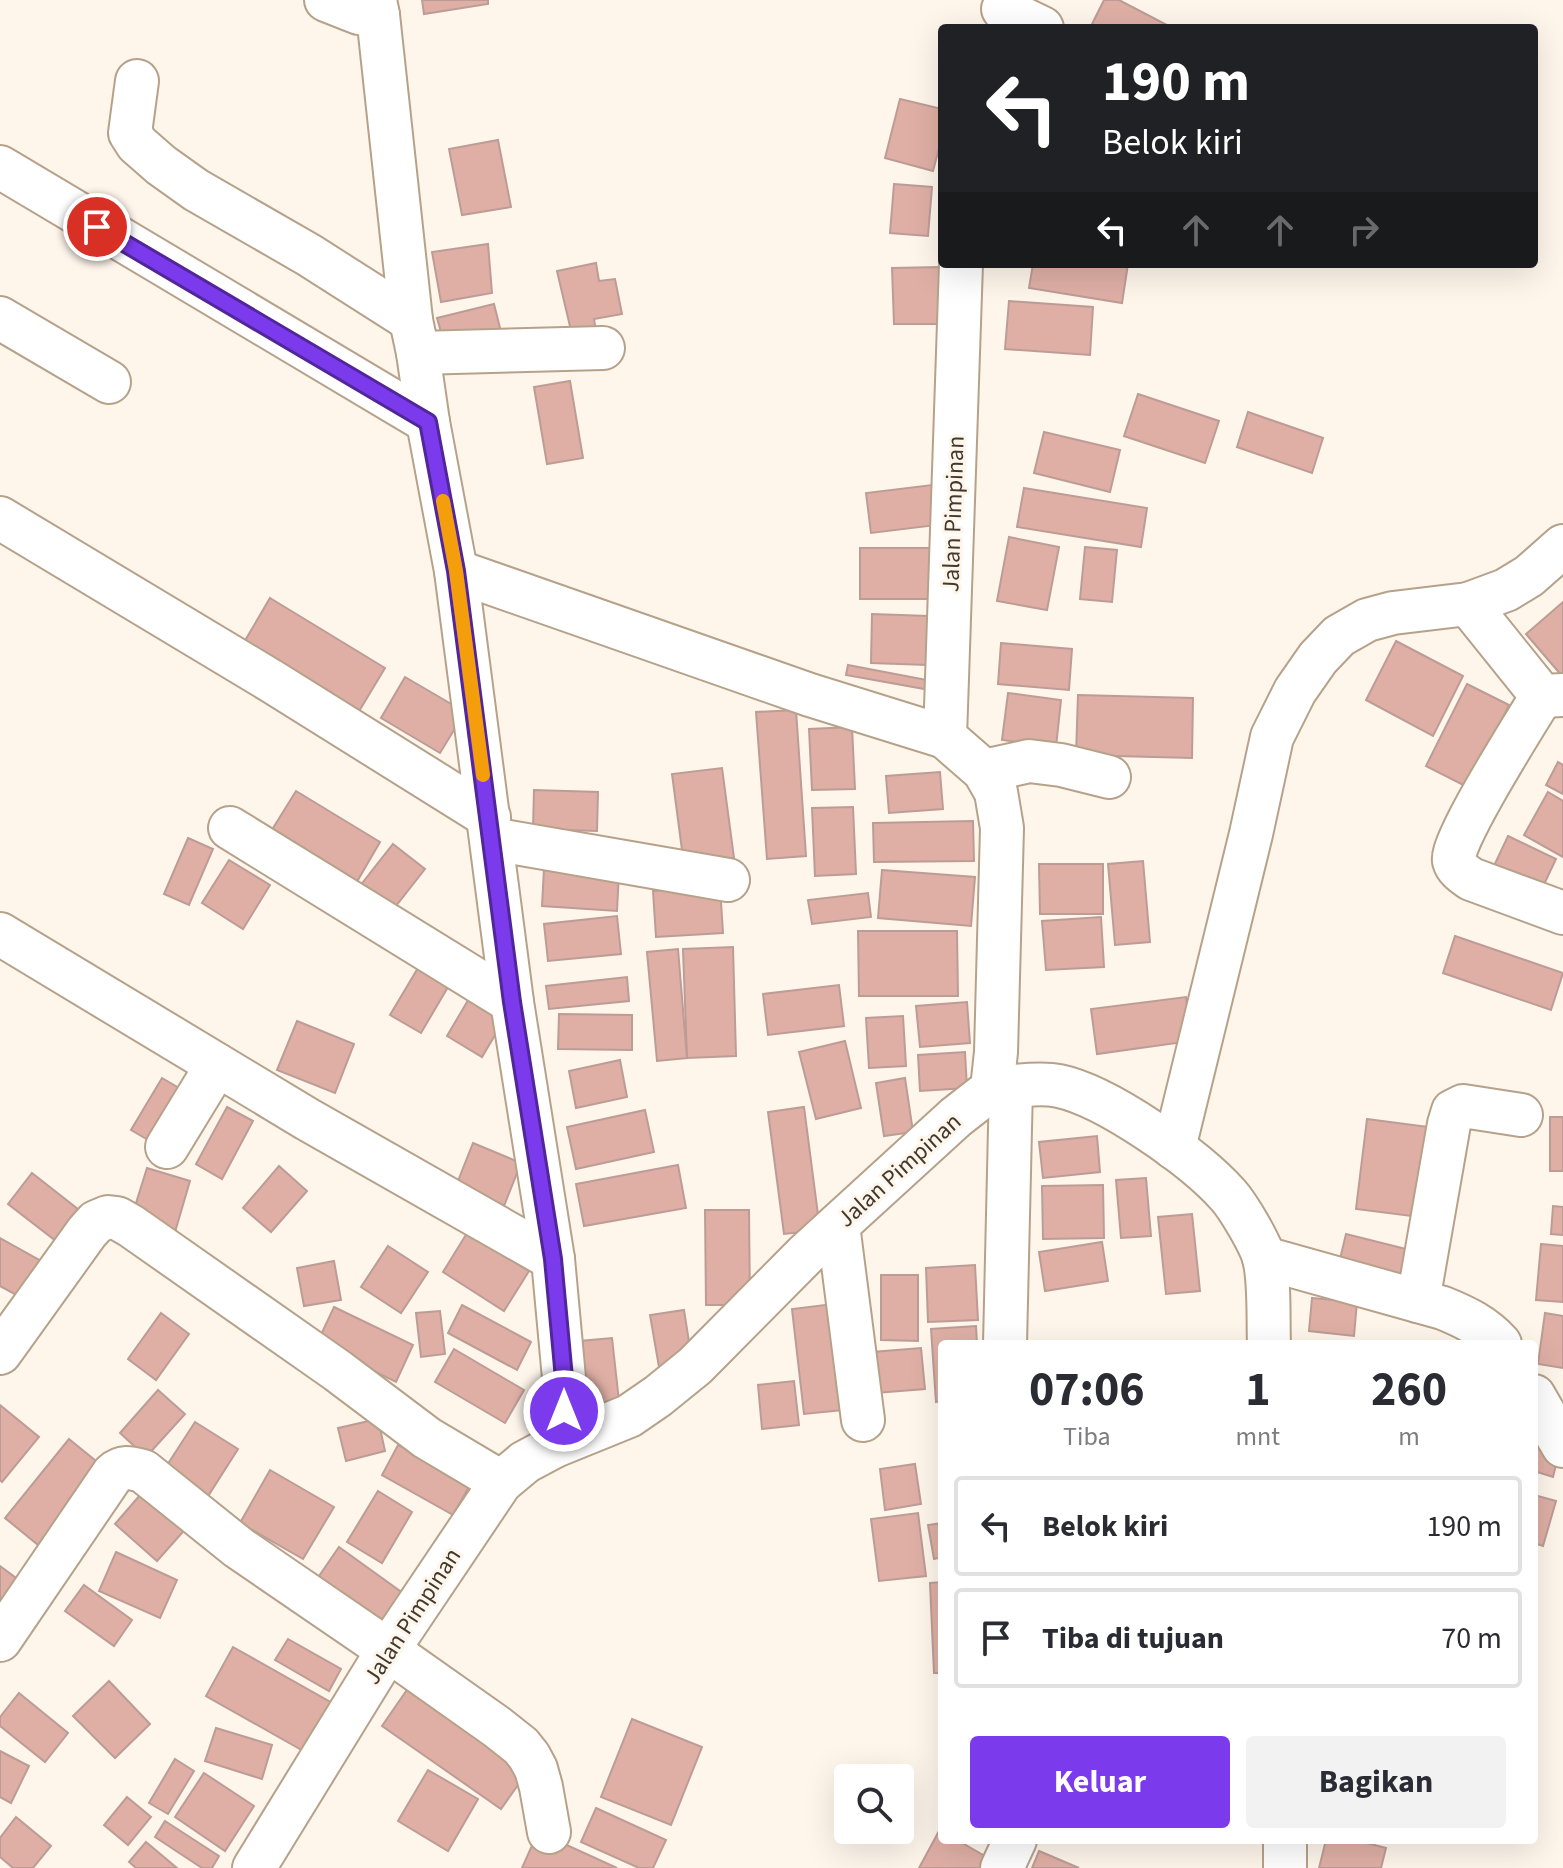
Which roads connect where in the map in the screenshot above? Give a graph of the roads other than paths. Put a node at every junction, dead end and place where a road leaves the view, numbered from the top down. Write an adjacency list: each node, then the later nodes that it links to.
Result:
1 (326, 0): 2 (street)
2 (376, 7): 9 (street)
3 (1002, 12): 4 (street)
4 (1032, 24)
5 (137, 81): 9 (street)
6 (0, 167): 12 (street)
7 (961, 268): 18 (street, Jalan Pimpinan)
8 (0, 318): 11 (street)
9 (415, 336): 10 (street); 12 (street)
10 (603, 348)
11 (109, 382)
12 (428, 422): 15 (street)
13 (0, 518): 22 (street)
14 (1563, 546): 16 (street)
15 (456, 571): 18 (street); 22 (street)
16 (1468, 604): 17 (street); 31 (street)
17 (1552, 696): 24 (street)
18 (945, 737): 19 (street)
19 (984, 771): 20 (street); 28 (street)
20 (1109, 777)
21 (230, 828): 26 (street)
22 (490, 828): 23 (street); 26 (street)
23 (728, 880)
24 (1563, 913)
25 (0, 934): 27 (street)
26 (512, 1002): 34 (street)
27 (217, 1065): 30 (street); 34 (street)
28 (1001, 1087): 31 (street); 32 (street, Jalan Pimpinan); 36 (street)
29 (1521, 1115): 35 (street)
30 (167, 1147)
31 (1174, 1148): 33 (street)
32 (838, 1225): 41 (street); 42 (street, Jalan Pimpinan)
33 (1264, 1258): 35 (street); 37 (street)
34 (553, 1259): 42 (street)
35 (1418, 1301): 38 (street)
36 (1005, 1340)
37 (1269, 1340)
38 (1496, 1340)
39 (0, 1353): 44 (street)
40 (1538, 1403): 43 (street)
41 (863, 1420)
42 (555, 1446): 44 (street, Jalan Pimpinan)
43 (1563, 1446)
44 (501, 1482): 46 (street, Jalan Pimpinan)
45 (0, 1640): 46 (street)
46 (388, 1650): 47 (street); 50 (street, Jalan Pimpinan)
47 (549, 1832)
48 (1013, 1844): 51 (street)
49 (1285, 1844): 52 (street)
50 (254, 1868)
51 (1002, 1868)
52 (1285, 1868)

